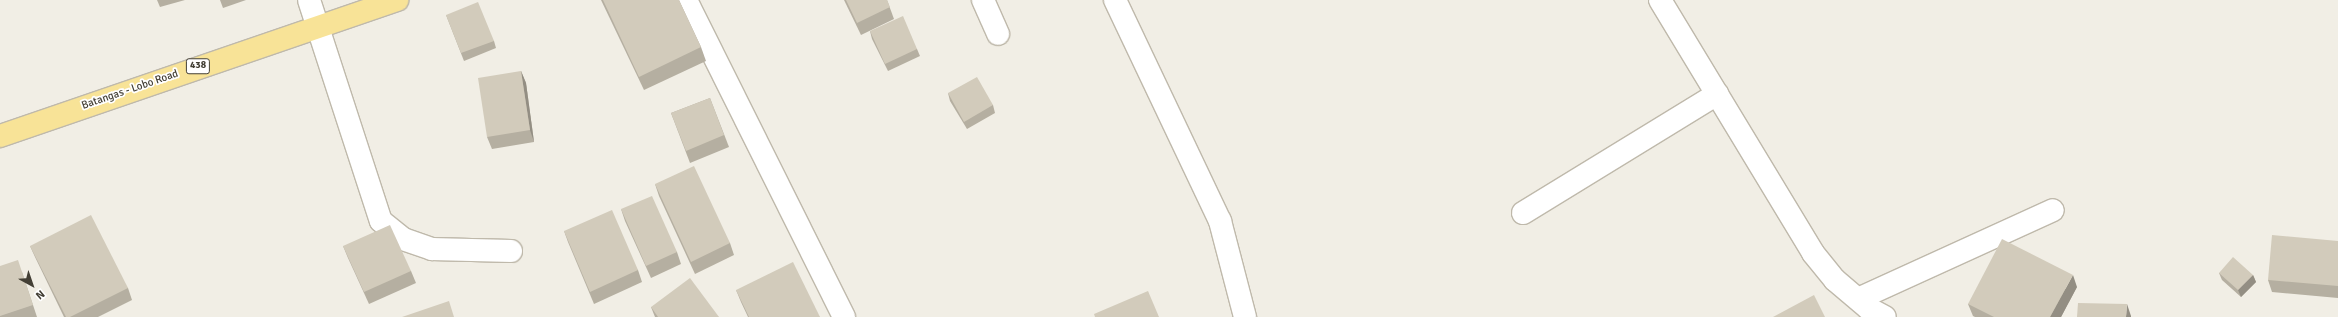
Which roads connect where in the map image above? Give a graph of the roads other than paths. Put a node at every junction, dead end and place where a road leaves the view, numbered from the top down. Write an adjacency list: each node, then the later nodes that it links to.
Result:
1 (309, 0): 7 (street)
2 (397, 0): 7 (main road, Batangas - Lobo Road / 438)
3 (686, 0): 15 (street)
4 (983, 0): 8 (street)
5 (1114, 0): 16 (street)
6 (1660, 0): 9 (street)
7 (319, 26): 10 (main road, Batangas - Lobo Road / 438); 13 (street)
8 (998, 34)
9 (1717, 94): 12 (street); 14 (street)
10 (0, 136)
11 (2054, 210): 14 (street)
12 (1523, 213)
13 (511, 251)
14 (1858, 299): 17 (street)
15 (844, 317)
16 (1245, 317)
17 (1885, 317)

